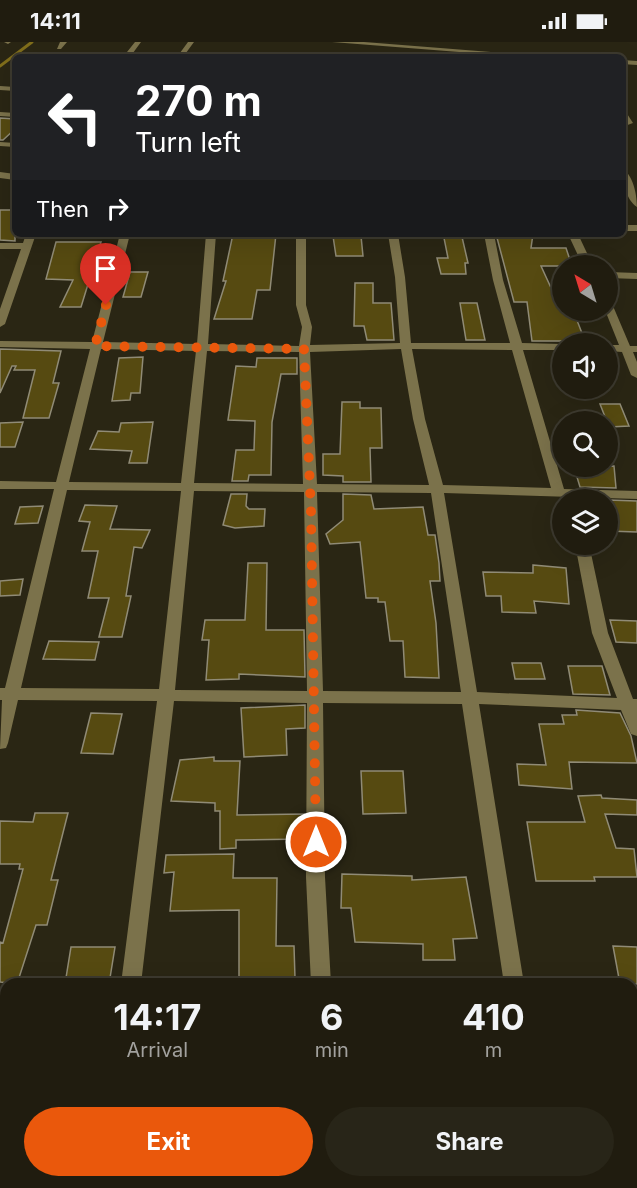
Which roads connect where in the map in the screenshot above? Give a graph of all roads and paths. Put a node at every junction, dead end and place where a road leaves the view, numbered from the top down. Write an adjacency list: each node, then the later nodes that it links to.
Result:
1 (64, 42): 6 (street)
2 (138, 42): 7 (street)
3 (335, 42): 8 (street)
4 (470, 42): 8 (street)
5 (537, 46): 9 (street)
6 (59, 48)
7 (128, 54)
8 (473, 54)
9 (543, 54)
10 (626, 179): 11 (street)
11 (637, 204)
12 (30, 237): 20 (street)
13 (124, 237): 27 (street)
14 (211, 237): 30 (street)
15 (301, 237): 33 (street)
16 (394, 237): 28 (street)
17 (490, 237): 29 (street)
18 (574, 237): 21 (street)
19 (0, 246): 20 (street)
20 (27, 246): 25 (street)
21 (583, 255)
22 (618, 275): 23 (street)
23 (637, 276)
24 (617, 321): 32 (street)
25 (0, 324)
26 (0, 344): 27 (street)
27 (95, 346): 30 (street); 36 (street)
28 (406, 346): 29 (street); 33 (street); 39 (street)
29 (516, 346): 31 (street); 40 (street)
30 (200, 347): 33 (street); 37 (street)
31 (552, 347)
32 (632, 348): 34 (street)
33 (304, 349): 38 (street)
34 (637, 375)
35 (0, 485): 36 (street)
36 (64, 486): 37 (street); 45 (street)
37 (186, 488): 38 (street); 46 (street)
38 (311, 488): 39 (street); 47 (street)
39 (437, 489): 41 (street); 48 (street)
40 (565, 489)
41 (552, 493)
42 (618, 495): 43 (street)
43 (637, 495)
44 (584, 555): 49 (street)
45 (6, 694): 46 (street); 51 (street)
46 (166, 697): 47 (street); 52 (street)
47 (315, 698): 48 (street); 53 (street)
48 (471, 698): 49 (street); 54 (street)
49 (633, 704): 50 (street)
50 (637, 730)
51 (0, 743)
52 (132, 978)
53 (320, 978)
54 (513, 978)

